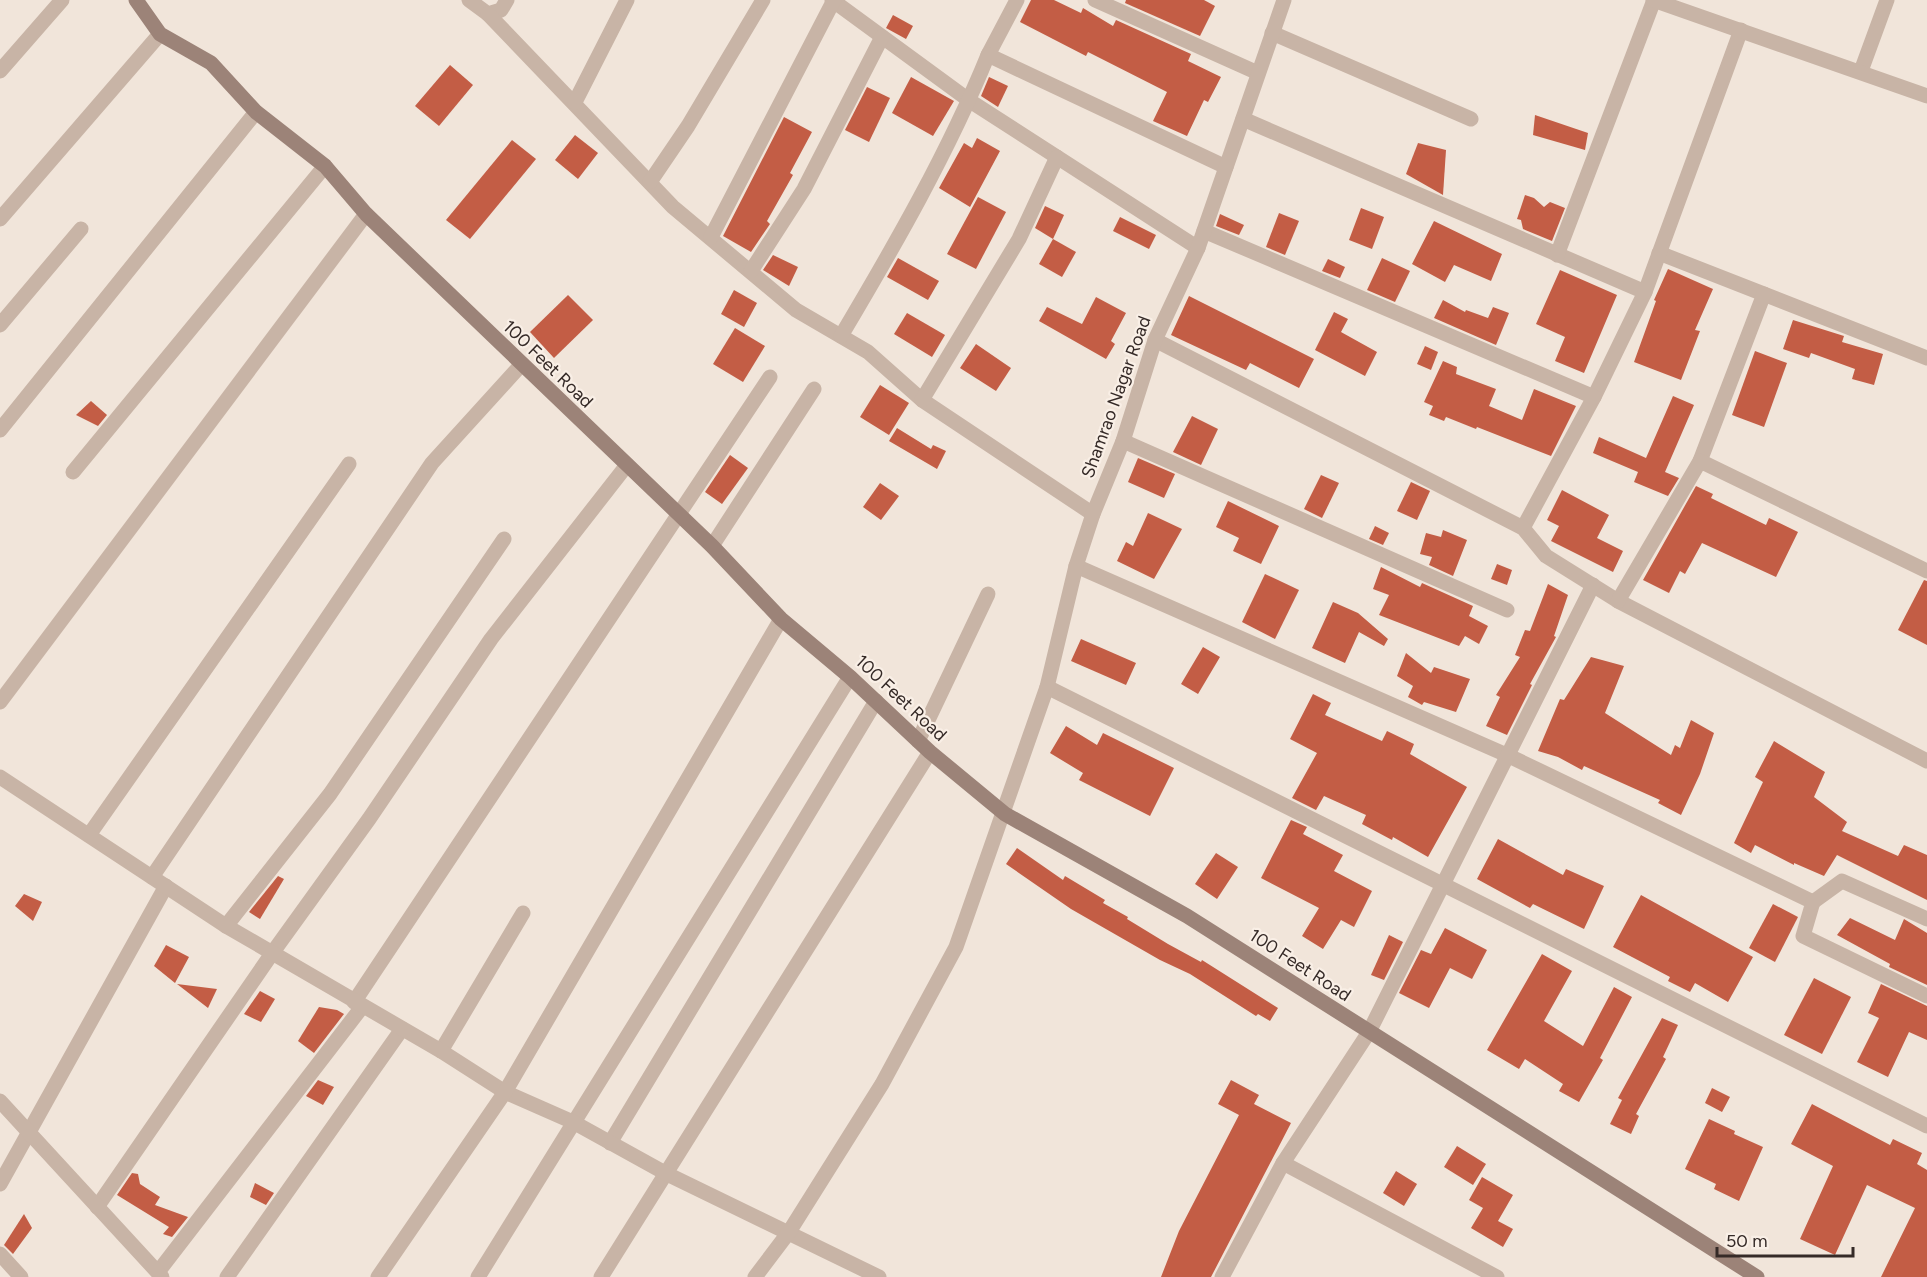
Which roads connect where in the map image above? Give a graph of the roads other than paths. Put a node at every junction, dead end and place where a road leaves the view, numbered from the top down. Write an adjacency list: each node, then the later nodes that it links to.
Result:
1 (62, 0): 20 (street)
2 (136, 0): 16 (main road, 100 Feet Road)
3 (469, 0): 13 (street)
4 (507, 0): 13 (street)
5 (627, 0): 24 (street)
6 (763, 0): 31 (street)
7 (833, 0): 17 (street); 36 (street)
8 (1017, 0): 18 (street)
9 (1095, 0): 21 (street)
10 (1284, 0): 15 (street, Shamrao Nagar Road)
11 (1653, 0): 14 (street); 39 (street)
12 (1887, 0): 19 (street)
13 (488, 14): 24 (street)
14 (1741, 30): 19 (street); 38 (street)
15 (1272, 33): 21 (street, Shamrao Nagar Road); 27 (street)
16 (160, 34): 25 (main road, 100 Feet Road); 33 (street)
17 (882, 37): 23 (street); 40 (street)
18 (988, 55): 23 (street); 30 (street)
19 (1861, 71): 22 (street)
20 (0, 72)
21 (1258, 73): 26 (street, Shamrao Nagar Road)
22 (1927, 96)
23 (970, 101): 28 (street); 44 (street)
24 (575, 102): 31 (street)
25 (256, 112): 29 (main road, 100 Feet Road); 52 (street)
26 (1242, 119): 30 (street, Shamrao Nagar Road); 39 (street)
27 (1471, 119)
28 (1057, 157): 37 (street); 51 (street)
29 (325, 166): 32 (main road, 100 Feet Road); 57 (street)
30 (1226, 167): 35 (street, Shamrao Nagar Road)
31 (650, 182): 36 (street)
32 (366, 214): 47 (main road, 100 Feet Road); 73 (street)
33 (0, 219)
34 (81, 230): 43 (street)
35 (1204, 231): 37 (street, Shamrao Nagar Road); 50 (street)
36 (711, 237): 40 (street)
37 (1198, 248): 45 (street, Shamrao Nagar Road)
38 (1659, 253): 41 (street); 42 (street)
39 (1557, 255): 41 (street)
40 (751, 271): 44 (street)
41 (1645, 292): 50 (street)
42 (1764, 294): 46 (street); 54 (street)
43 (0, 325)
44 (842, 336): 51 (street)
45 (1155, 340): 53 (street, Shamrao Nagar Road); 60 (street)
46 (1927, 358)
47 (521, 365): 56 (main road, 100 Feet Road); 81 (street)
48 (770, 377): 59 (street)
49 (814, 389): 62 (street)
50 (1594, 397): 60 (street)
51 (922, 400): 58 (street)
52 (0, 430)
53 (1123, 441): 58 (street, Shamrao Nagar Road); 68 (street)
54 (1700, 461): 64 (street); 67 (street)
55 (349, 464): 80 (street)
56 (627, 465): 59 (main road, 100 Feet Road); 88 (street)
57 (73, 472)
58 (1092, 514): 63 (street, Shamrao Nagar Road)
59 (679, 515): 62 (main road, 100 Feet Road); 90 (street)
60 (1523, 528): 65 (street)
61 (504, 540): 87 (street)
62 (712, 546): 69 (main road, 100 Feet Road)
63 (1076, 566): 71 (street, Shamrao Nagar Road); 76 (street)
64 (1927, 571)
65 (1593, 585): 67 (street); 76 (street)
66 (988, 594): 74 (street)
67 (1618, 601): 77 (street)
68 (1507, 610)
69 (781, 620): 70 (main road, 100 Feet Road); 94 (street)
70 (850, 677): 72 (main road, 100 Feet Road); 96 (street)
71 (1047, 687): 79 (street, Shamrao Nagar Road); 82 (street)
72 (876, 701): 74 (main road, 100 Feet Road); 99 (street)
73 (0, 702)
74 (918, 741): 75 (main road, 100 Feet Road)
75 (930, 752): 79 (main road, 100 Feet Road); 101 (street)
76 (1509, 756): 82 (street); 84 (street)
77 (1927, 761)
78 (0, 777): 80 (street)
79 (1005, 814): 92 (main road, 100 Feet Road); 104 (street, Shamrao Nagar Road)
80 (89, 835): 81 (street)
81 (153, 877): 83 (street)
82 (1444, 884): 92 (street); 97 (street)
83 (166, 886): 87 (street); 98 (street)
84 (1814, 902): 86 (street); 89 (street)
85 (524, 913): 93 (street)
86 (1927, 919)
87 (226, 926): 88 (street)
88 (273, 952): 90 (street); 103 (street)
89 (1927, 996)
90 (358, 1004): 91 (street); 106 (street)
91 (402, 1029): 93 (street); 108 (street)
92 (1369, 1032): 100 (street); 116 (main road, 100 Feet Road)
93 (441, 1051): 94 (street)
94 (505, 1092): 96 (street); 109 (street)
95 (0, 1101): 98 (street)
96 (573, 1122): 99 (street); 110 (street)
97 (1927, 1126)
98 (28, 1130): 102 (street); 103 (street)
99 (610, 1143): 101 (street)
100 (1283, 1163): 114 (street); 115 (street)
101 (667, 1174): 104 (street); 111 (street)
102 (0, 1184)
103 (97, 1208): 106 (street)
104 (789, 1233): 112 (street, Shamrao Nagar Road); 113 (street)
105 (0, 1254): 107 (street)
106 (160, 1274)
107 (21, 1277)
108 (227, 1277)
109 (378, 1277)
110 (478, 1277)
111 (601, 1277)
112 (755, 1277)
113 (879, 1277)
114 (1223, 1277)
115 (1497, 1277)
116 (1757, 1277)

